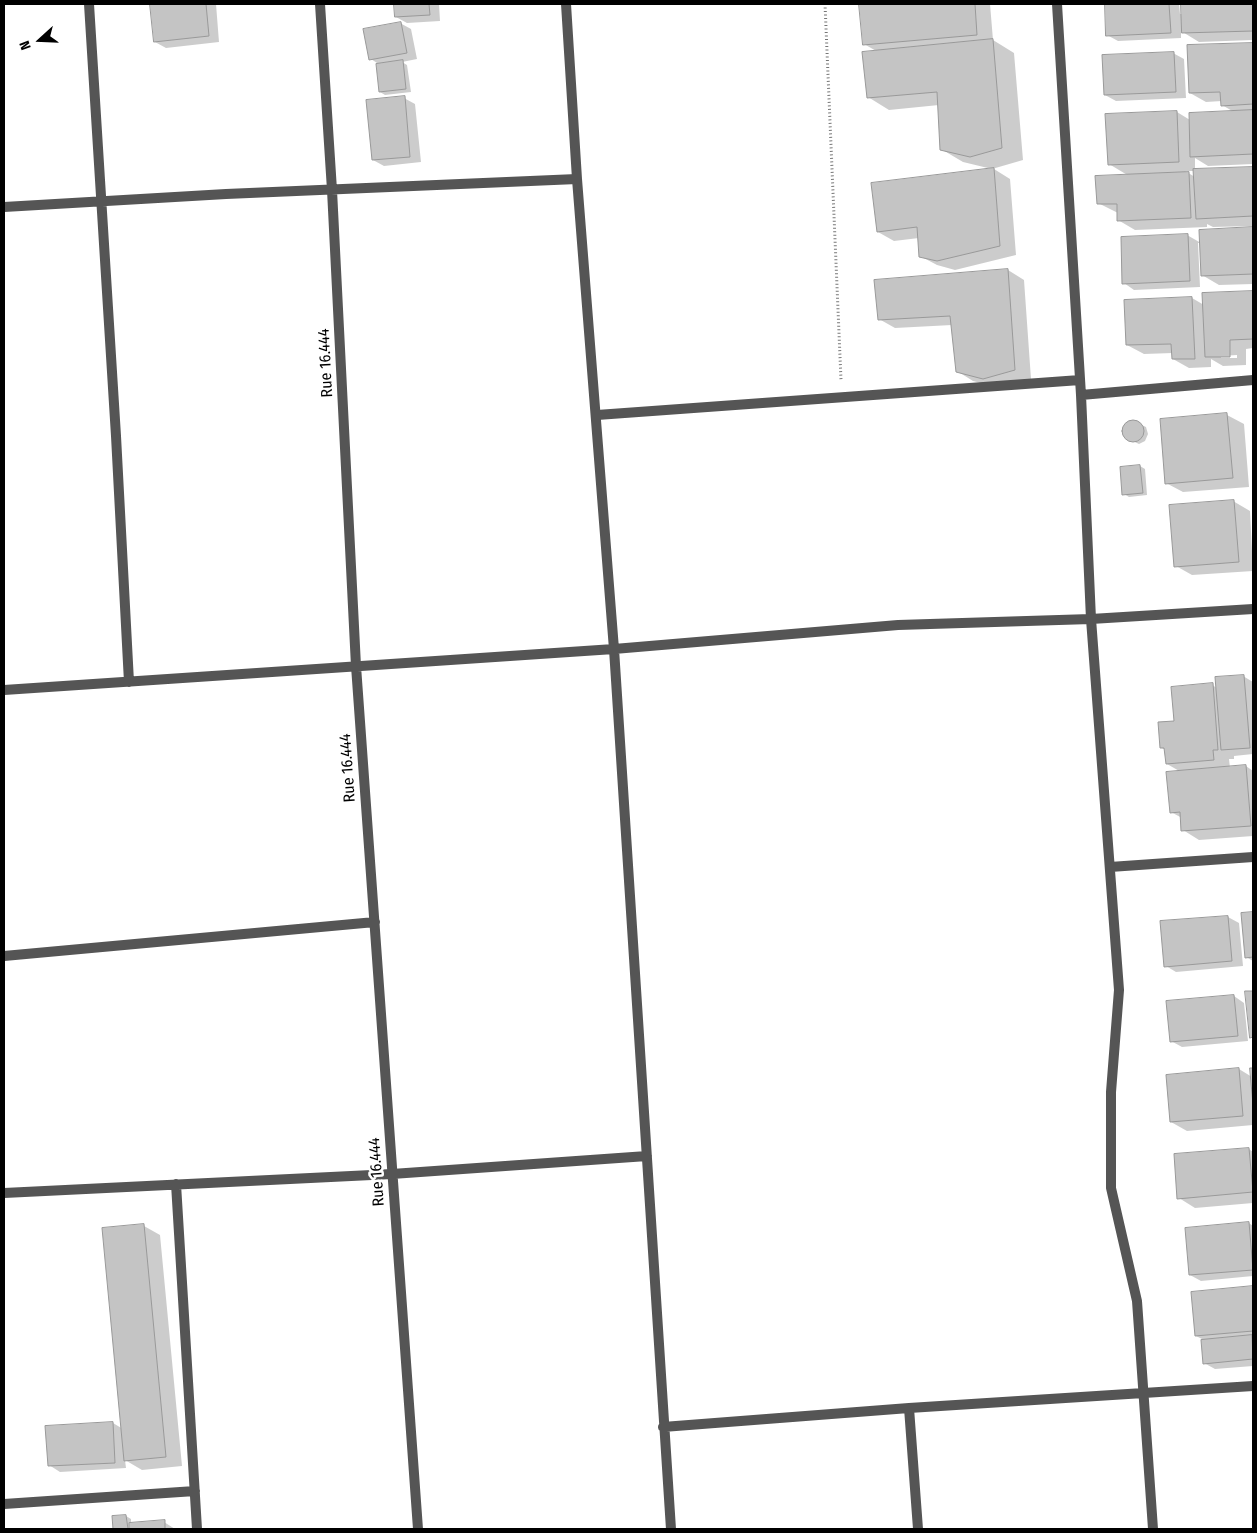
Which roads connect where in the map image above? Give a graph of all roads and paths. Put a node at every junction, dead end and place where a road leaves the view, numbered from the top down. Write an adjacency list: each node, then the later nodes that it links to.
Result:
1 (89, 4): 8 (street)
2 (320, 4): 7 (street, Rue 16.444)
3 (566, 4): 6 (street)
4 (825, 4): 13 (path)
5 (1057, 4): 10 (street)
6 (577, 179): 7 (street); 14 (street)
7 (332, 190): 8 (street); 18 (street, Rue 16.444)
8 (102, 201): 9 (street); 19 (street)
9 (4, 207)
10 (1080, 380): 12 (street); 13 (street)
11 (1253, 380): 12 (street)
12 (1081, 395): 16 (street)
13 (842, 399): 14 (street)
14 (597, 415): 17 (street)
15 (1253, 609): 16 (street)
16 (1091, 619): 17 (street); 22 (street)
17 (614, 649): 18 (street); 25 (street)
18 (356, 666): 19 (street); 23 (street, Rue 16.444)
19 (129, 682): 20 (street)
20 (4, 690)
21 (1253, 857): 22 (street)
22 (1110, 867): 30 (street)
23 (375, 922): 24 (street); 26 (street, Rue 16.444)
24 (4, 956)
25 (647, 1156): 26 (street); 32 (street)
26 (392, 1174): 27 (street); 36 (street, Rue 16.444)
27 (176, 1184): 28 (street); 33 (street)
28 (4, 1193)
29 (1253, 1386): 30 (street)
30 (1144, 1393): 31 (street); 39 (street)
31 (909, 1408): 32 (street); 38 (street)
32 (664, 1427): 37 (street)
33 (195, 1490): 34 (street); 35 (street)
34 (4, 1504)
35 (197, 1529)
36 (418, 1529)
37 (671, 1529)
38 (918, 1529)
39 (1154, 1529)

